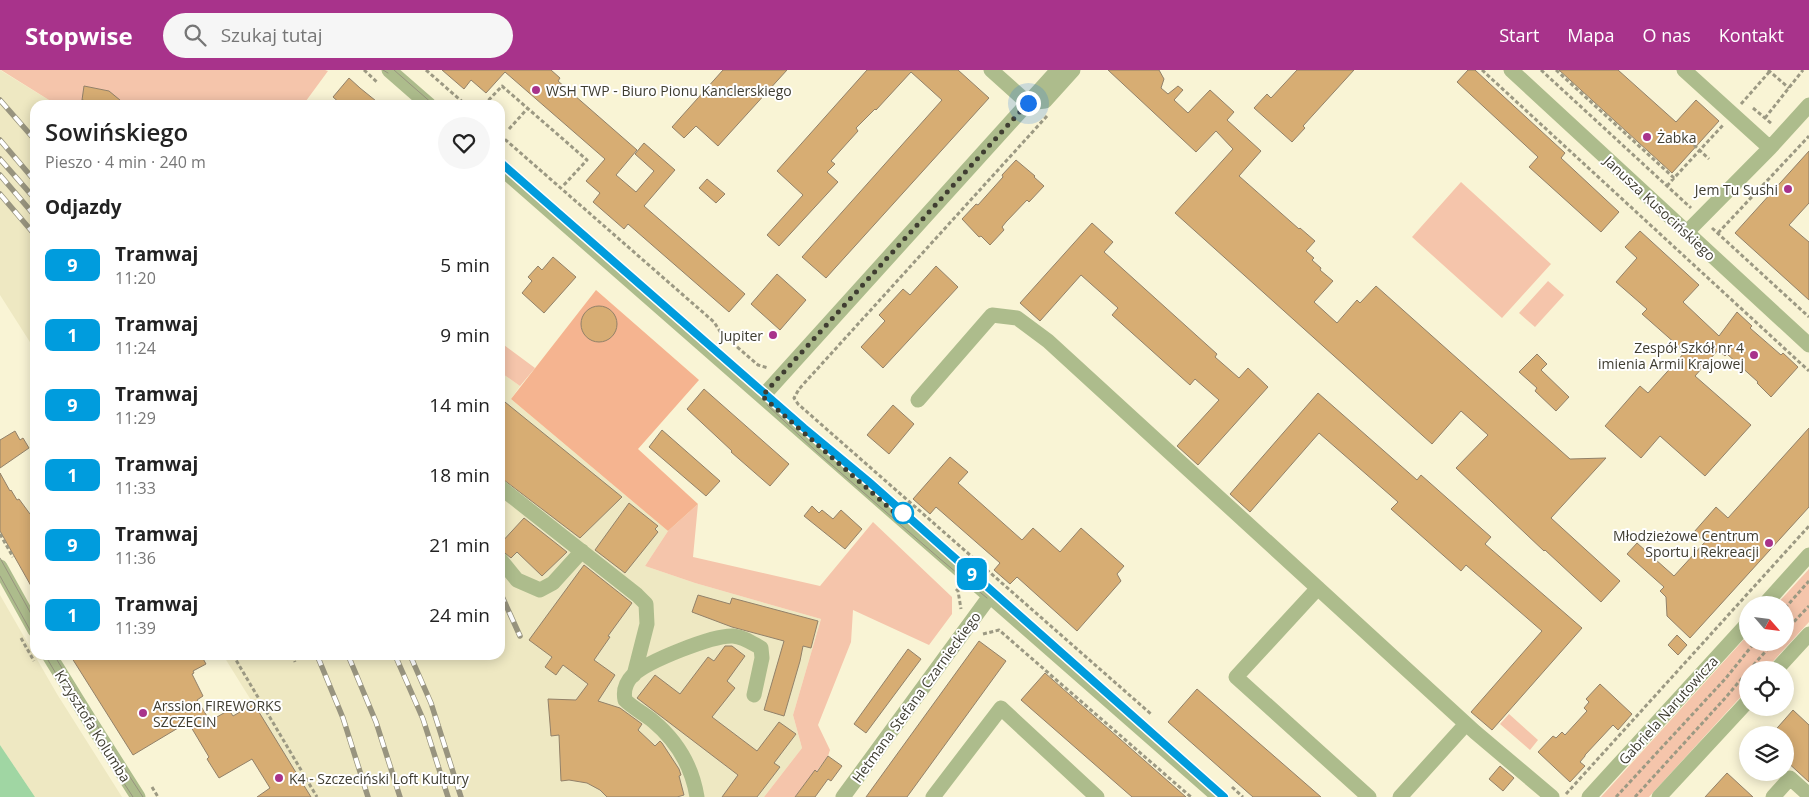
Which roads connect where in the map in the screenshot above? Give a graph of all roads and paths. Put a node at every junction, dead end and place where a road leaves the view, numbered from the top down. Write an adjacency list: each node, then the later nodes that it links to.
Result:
1 (390, 70): 14 (street)
2 (426, 70): 15 (path)
3 (991, 70): 17 (street)
4 (1068, 70): 17 (street)
5 (1073, 70): 17 (street)
6 (1482, 70): 44 (path)
7 (1512, 70): 39 (street, Janusza Kusocińskiego)
8 (1541, 70): 37 (path)
9 (1556, 70): 23 (path)
10 (1684, 70): 24 (street)
11 (1803, 70): 13 (path)
12 (1770, 71): 13 (path); 24 (path)
13 (1789, 88): 25 (path)
14 (423, 100)
15 (460, 100)
16 (489, 100): 19 (path)
17 (1028, 103): 45 (street)
18 (1809, 104): 27 (street)
19 (528, 108): 26 (path); 36 (path)
20 (1753, 108): 25 (path)
21 (1607, 109): 23 (path)
22 (1050, 112): 74 (path)
23 (1603, 113): 35 (path)
24 (1737, 118): 31 (street); 32 (path)
25 (1765, 118): 27 (path)
26 (509, 129)
27 (1784, 133): 31 (street)
28 (1809, 136): 40 (path)
29 (505, 139): 43 (path)
30 (1694, 146): 32 (path)
31 (1770, 148): 38 (street)
32 (1700, 150): 33 (path); 35 (path)
33 (1709, 159)
34 (505, 171): 45 (street)
35 (1674, 178): 37 (path)
36 (563, 186)
37 (1667, 186): 38 (path)
38 (1702, 218): 39 (street); 40 (path)
39 (1687, 232): 42 (street, Janusza Kusocińskiego)
40 (1718, 233): 41 (path)
41 (1809, 317)
42 (1808, 343)
43 (773, 366)
44 (1809, 371)
45 (762, 396): 55 (street)
46 (918, 400): 54 (street)
47 (505, 491): 49 (street)
48 (1809, 526): 90 (path)
49 (582, 551): 51 (street); 70 (street)
50 (1809, 555): 56 (street)
51 (505, 565)
52 (0, 567): 59 (street)
53 (1809, 581): 57 (path)
54 (1318, 588): 75 (street); 87 (street)
55 (990, 596): 82 (street, Hetmana Stefana Czarnieckiego); 85 (street)
56 (1772, 596)
57 (1794, 598)
58 (1809, 606): 60 (path)
59 (30, 617)
60 (1794, 622)
61 (984, 632): 84 (path)
62 (1739, 632): 91 (street, Gabriela Narutowicza)
63 (1809, 634): 69 (street)
64 (1748, 651): 92 (path)
65 (1766, 651): 68 (path)
66 (52, 660): 79 (street, Krzysztofa Kolumba)
67 (236, 660): 80 (path)
68 (1757, 661)
69 (1784, 661)
70 (634, 675): 72 (street); 81 (street)
71 (1739, 682): 93 (path)
72 (754, 695)
73 (1739, 711): 94 (street)
74 (1154, 717)
75 (1466, 724): 88 (street); 89 (street)
76 (1226, 782): 86 (path)
77 (939, 794): 83 (street)
78 (1809, 795): 95 (street)
79 (138, 797)
80 (317, 797)
81 (697, 797)
82 (843, 797)
83 (1097, 797)
84 (1191, 797)
85 (1219, 797)
86 (1243, 797)
87 (1369, 797)
88 (1400, 797)
89 (1552, 797)
90 (1563, 797)
91 (1589, 797)
92 (1616, 797)
93 (1635, 797)
94 (1659, 797)
95 (1773, 797)

